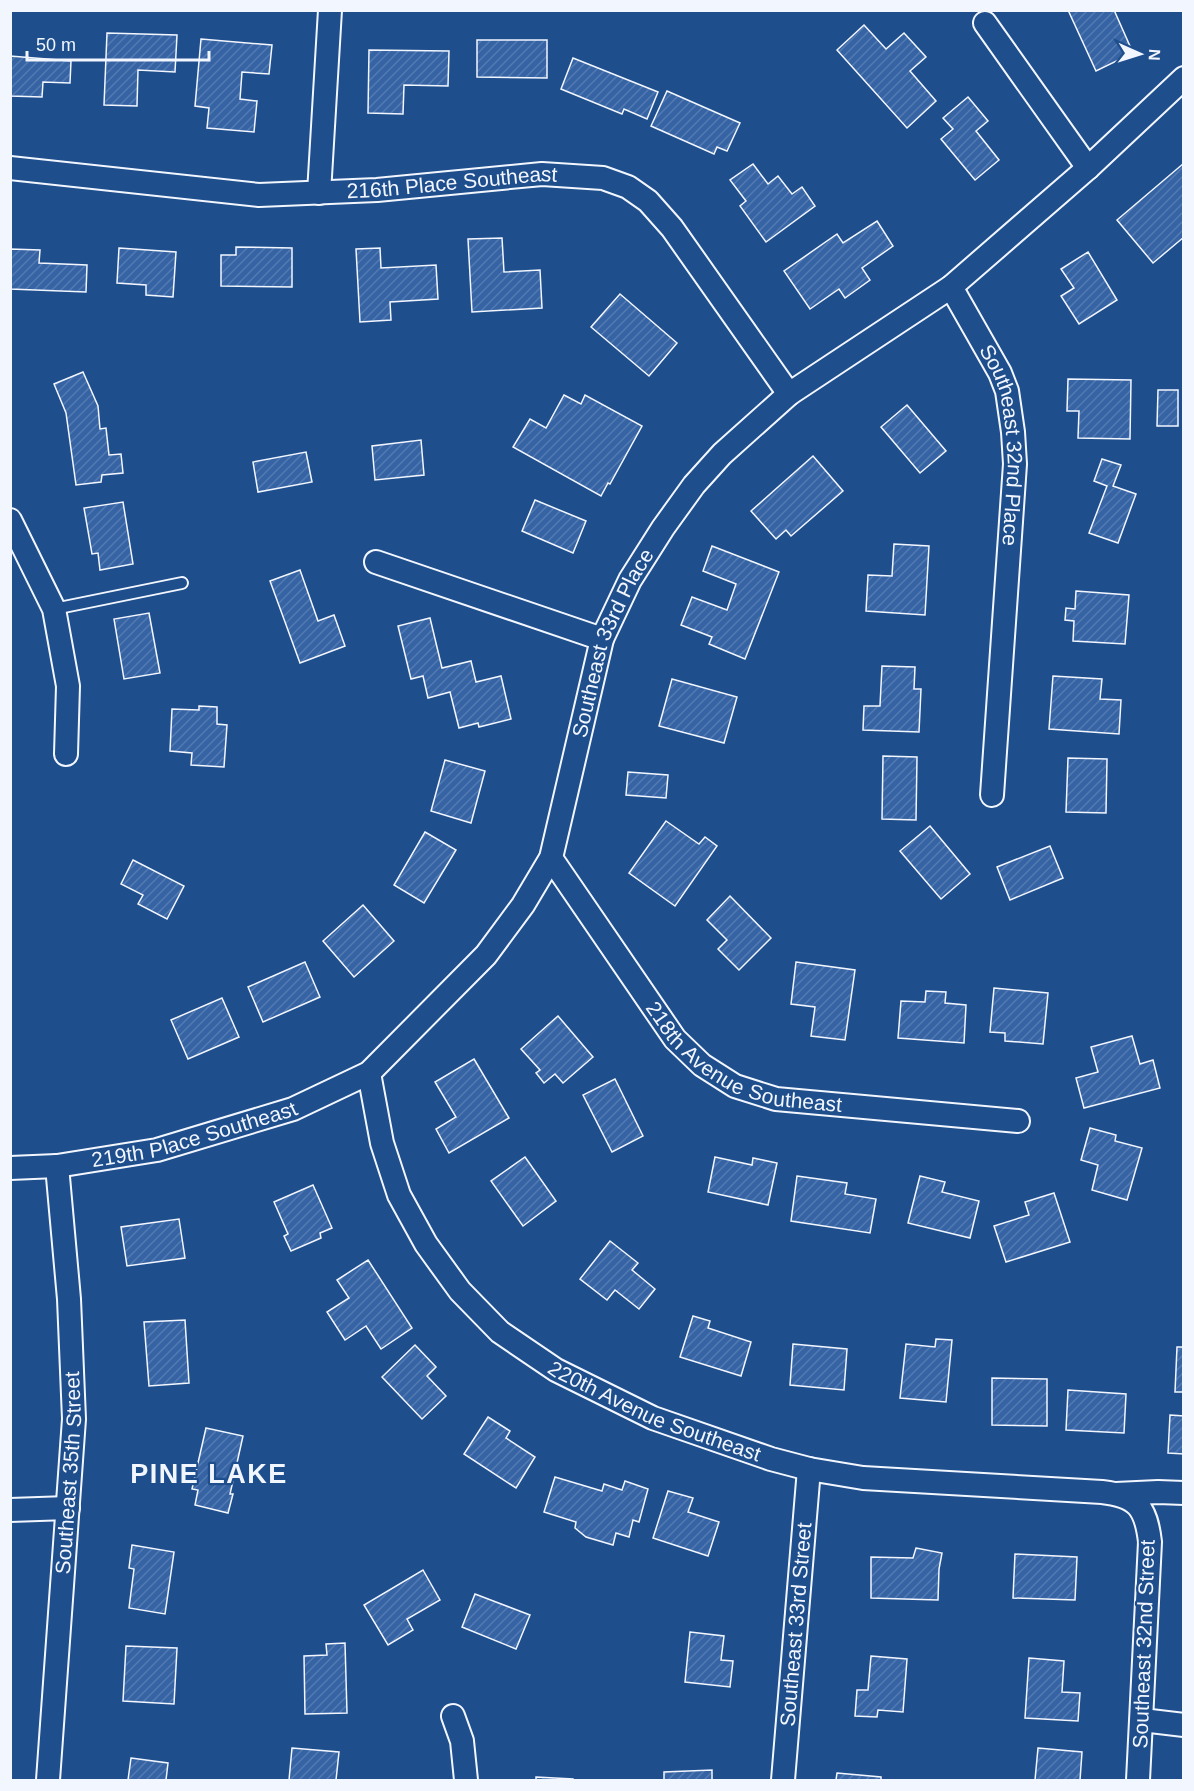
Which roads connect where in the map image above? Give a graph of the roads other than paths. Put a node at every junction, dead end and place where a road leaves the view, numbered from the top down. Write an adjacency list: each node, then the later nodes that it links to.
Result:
1 (330, 10): 6 (street)
2 (985, 23): 5 (street)
3 (1184, 78): 5 (street)
4 (10, 168): 6 (street, 216th Place Southeast)
5 (1088, 168): 7 (street)
6 (319, 193): 8 (street, 216th Place Southeast)
7 (951, 287): 8 (street, Southeast 33rd Place); 15 (street, Southeast 32nd Place)
8 (789, 394): 13 (street, Southeast 33rd Place)
9 (10, 520): 12 (street)
10 (376, 562): 13 (street)
11 (182, 583): 12 (lane)
12 (54, 609): 14 (street)
13 (602, 639): 16 (street, Southeast 33rd Place)
14 (66, 754)
15 (992, 795)
16 (551, 858): 17 (street, Southeast 33rd Place); 18 (street, 218th Avenue Southeast)
17 (369, 1073): 19 (street, 219th Place Southeast); 21 (street, 220th Avenue Southeast)
18 (1018, 1121)
19 (57, 1166): 20 (street, 219th Place Southeast); 24 (street, Southeast 35th Street)
20 (10, 1168)
21 (809, 1469): 23 (street, 220th Avenue Southeast); 32 (street, Southeast 33rd Street)
22 (1184, 1493): 23 (street, 220th Avenue Southeast)
23 (1116, 1494): 25 (street, 220th Avenue Southeast)
24 (68, 1508): 26 (street); 30 (street, Southeast 35th Street)
25 (1141, 1509): 28 (street, Southeast 32nd Street)
26 (10, 1510)
27 (453, 1716): 31 (street)
28 (1142, 1720): 29 (street); 33 (street, Southeast 32nd Street)
29 (1184, 1725)
30 (48, 1780)
31 (466, 1780)
32 (783, 1780)
33 (1138, 1780)

